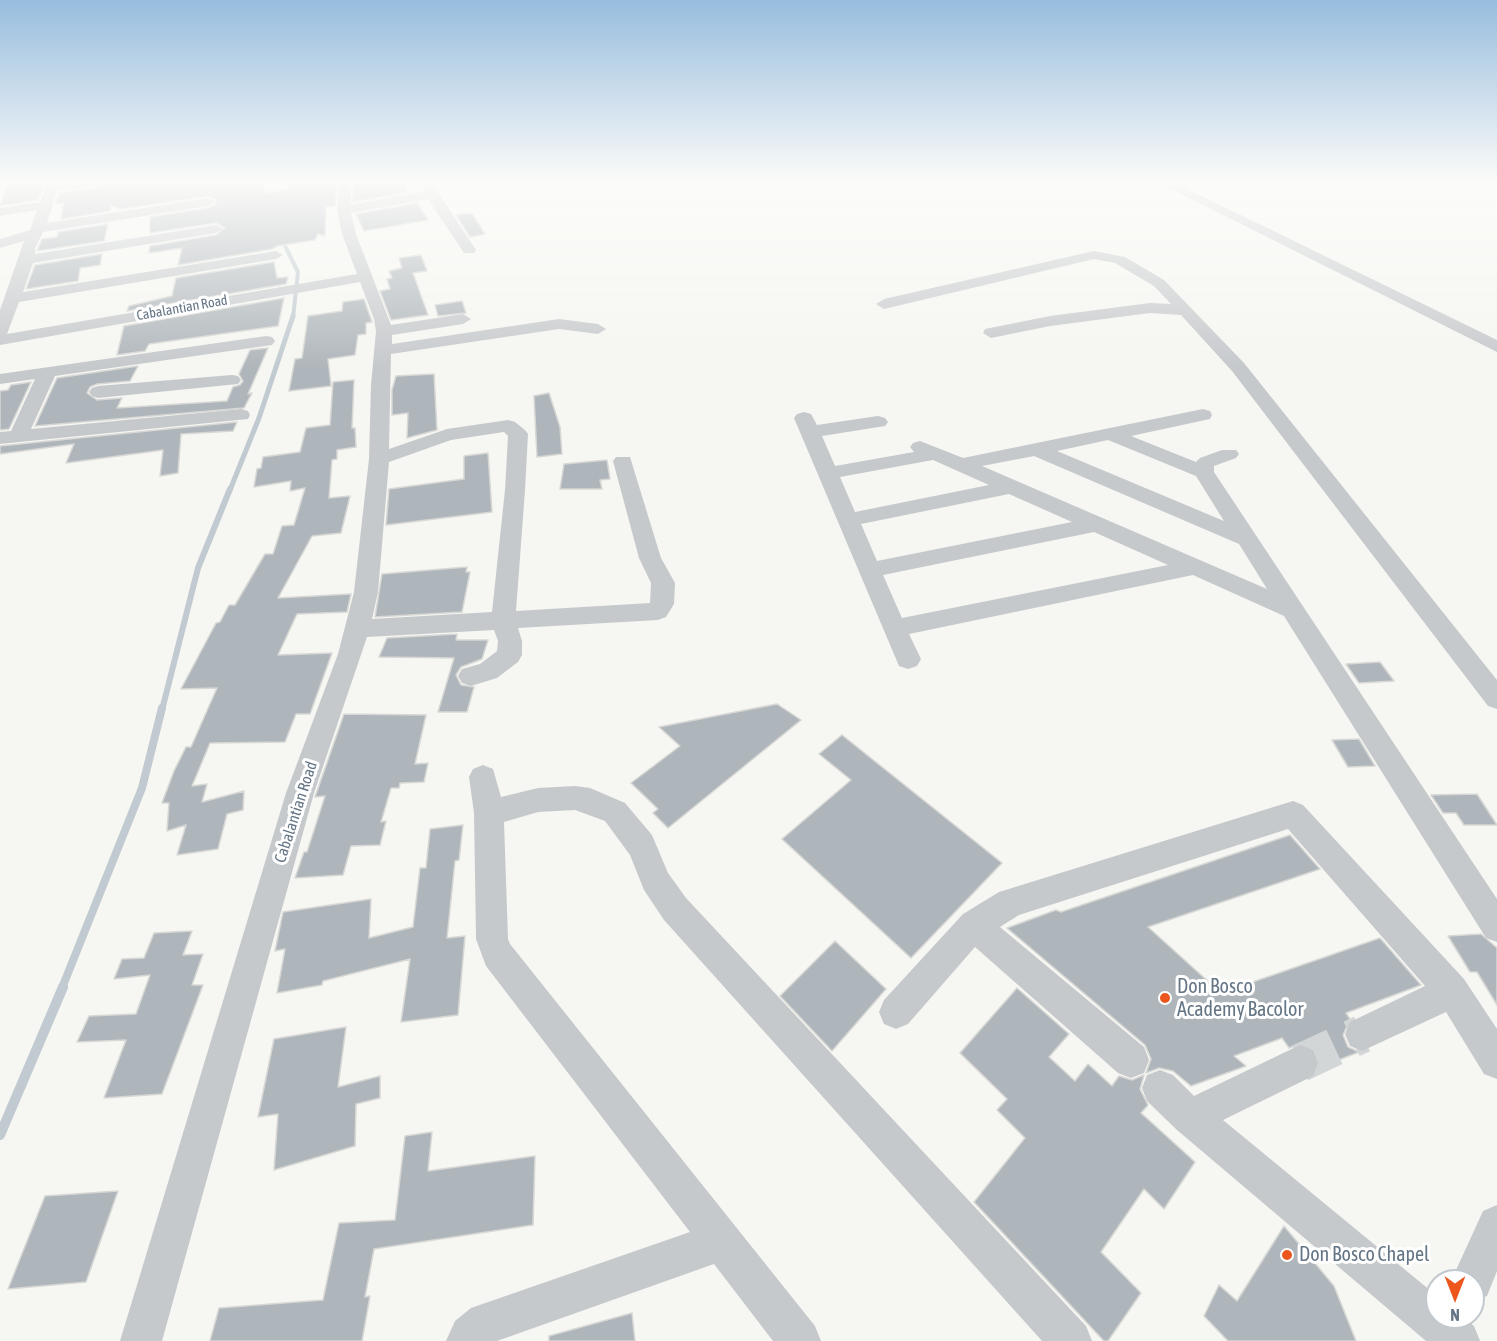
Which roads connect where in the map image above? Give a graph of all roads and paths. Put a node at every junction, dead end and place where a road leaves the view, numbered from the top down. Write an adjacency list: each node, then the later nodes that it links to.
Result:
1 (32, 244): 8 (street)
2 (106, 244): 8 (street)
3 (353, 244): 10 (street, Cabalantian Road)
4 (466, 244): 7 (street)
5 (1288, 244): 22 (street)
6 (0, 245): 8 (street)
7 (470, 250)
8 (27, 254): 12 (street)
9 (276, 255): 12 (street)
10 (365, 277): 18 (street, Cabalantian Road); 20 (street, Cabalantian Road)
11 (884, 304): 13 (street)
12 (7, 308): 16 (street)
13 (1186, 310): 17 (street); 54 (street)
14 (464, 319): 20 (street)
15 (598, 329): 20 (street)
16 (0, 332)
17 (991, 333)
18 (0, 340)
19 (266, 341): 21 (street)
20 (384, 341): 37 (street, Cabalantian Road)
21 (246, 344): 23 (street); 26 (street)
22 (1497, 347)
23 (114, 361): 24 (street); 27 (street)
24 (48, 371): 25 (street); 34 (street)
25 (0, 379)
26 (232, 380): 27 (street); 30 (street)
27 (98, 392): 32 (street)
28 (241, 415): 30 (street)
29 (1203, 415): 33 (street)
30 (213, 417): 32 (street)
31 (878, 422): 41 (street)
32 (81, 430): 34 (street)
33 (1110, 434): 35 (street); 40 (street)
34 (9, 437)
35 (1036, 449): 39 (street); 45 (street)
36 (1229, 454): 40 (street)
37 (378, 459): 49 (street); 51 (street, Cabalantian Road)
38 (623, 461): 49 (street)
39 (959, 465): 41 (street); 42 (street)
40 (1204, 472): 45 (street)
41 (829, 473): 43 (street)
42 (1011, 487): 43 (street); 44 (street)
43 (848, 520): 47 (street)
44 (1096, 524): 46 (street); 47 (street)
45 (1248, 539): 48 (street)
46 (1195, 567): 48 (street); 50 (street)
47 (870, 570): 50 (street)
48 (1295, 611): 58 (street)
49 (503, 620): 51 (street); 53 (street)
50 (895, 628): 52 (street)
51 (357, 629): 71 (street, Cabalantian Road)
52 (908, 659)
53 (471, 676)
54 (1497, 699)
55 (483, 777): 56 (street)
56 (489, 813): 68 (street); 74 (street)
57 (974, 925): 59 (street); 60 (street); 62 (street)
58 (1497, 927)
59 (1452, 991): 61 (street); 63 (street)
60 (896, 1012)
61 (1362, 1034)
62 (1131, 1060)
63 (1497, 1061)
64 (1300, 1063): 66 (street)
65 (1160, 1088): 66 (street)
66 (1190, 1117): 70 (street)
67 (1497, 1225): 69 (street)
68 (723, 1241): 72 (street); 73 (street)
69 (1477, 1269)
70 (1455, 1330)
71 (141, 1341)
72 (467, 1341)
73 (800, 1341)
74 (1071, 1341)

